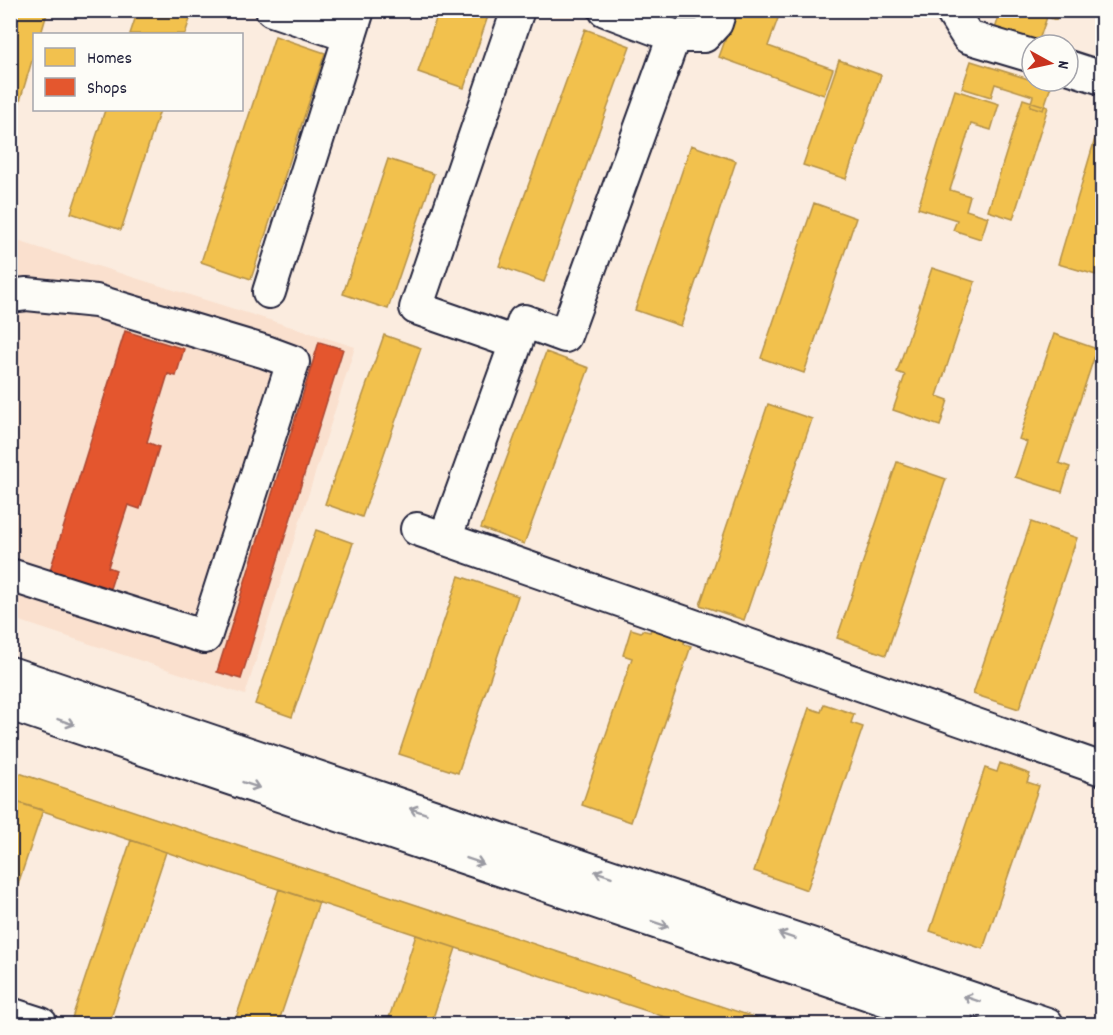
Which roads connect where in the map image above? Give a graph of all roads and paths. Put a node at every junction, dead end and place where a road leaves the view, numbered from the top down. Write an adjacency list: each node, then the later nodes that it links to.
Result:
1 (272, 10): 6 (street)
2 (518, 10): 13 (street)
3 (605, 10): 7 (street)
4 (720, 10): 7 (street)
5 (951, 10): 8 (street)
6 (354, 23): 11 (street)
7 (674, 36): 13 (street)
8 (1020, 52)
9 (1080, 71): 10 (street)
10 (1102, 78)
11 (269, 292)
12 (10, 296): 14 (street)
13 (516, 343): 17 (street)
14 (10, 575)
15 (10, 674): 19 (street, one-way to 15)
16 (10, 704): 18 (street, one-way to 18)
17 (1102, 769)
18 (958, 1024)
19 (1047, 1024)

